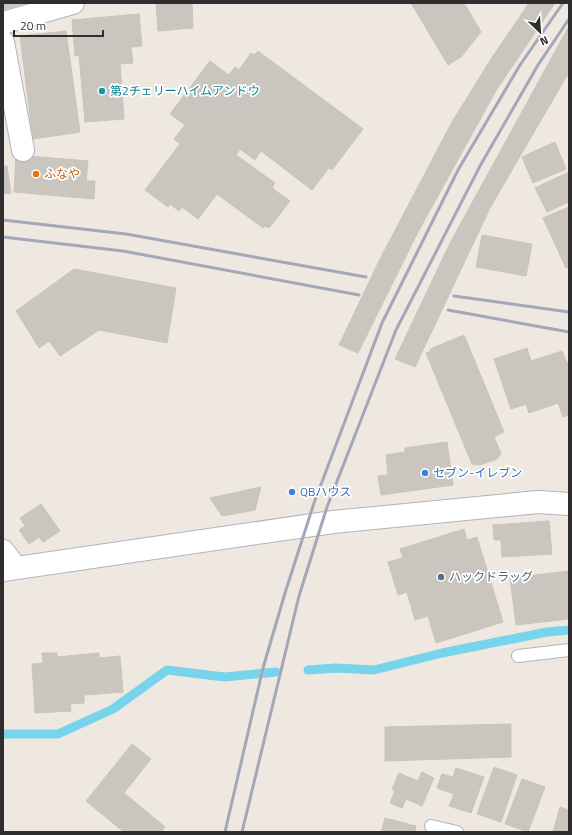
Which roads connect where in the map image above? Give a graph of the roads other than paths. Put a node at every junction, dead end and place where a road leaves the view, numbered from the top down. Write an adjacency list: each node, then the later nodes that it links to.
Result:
1 (73, 3): 2 (street)
2 (3, 23)
3 (3, 42): 4 (street)
4 (23, 150)
5 (569, 504): 7 (street)
6 (3, 551): 7 (street)
7 (9, 569)
8 (569, 650): 9 (lane)
9 (518, 656)
10 (431, 826): 11 (lane)
11 (457, 832)

